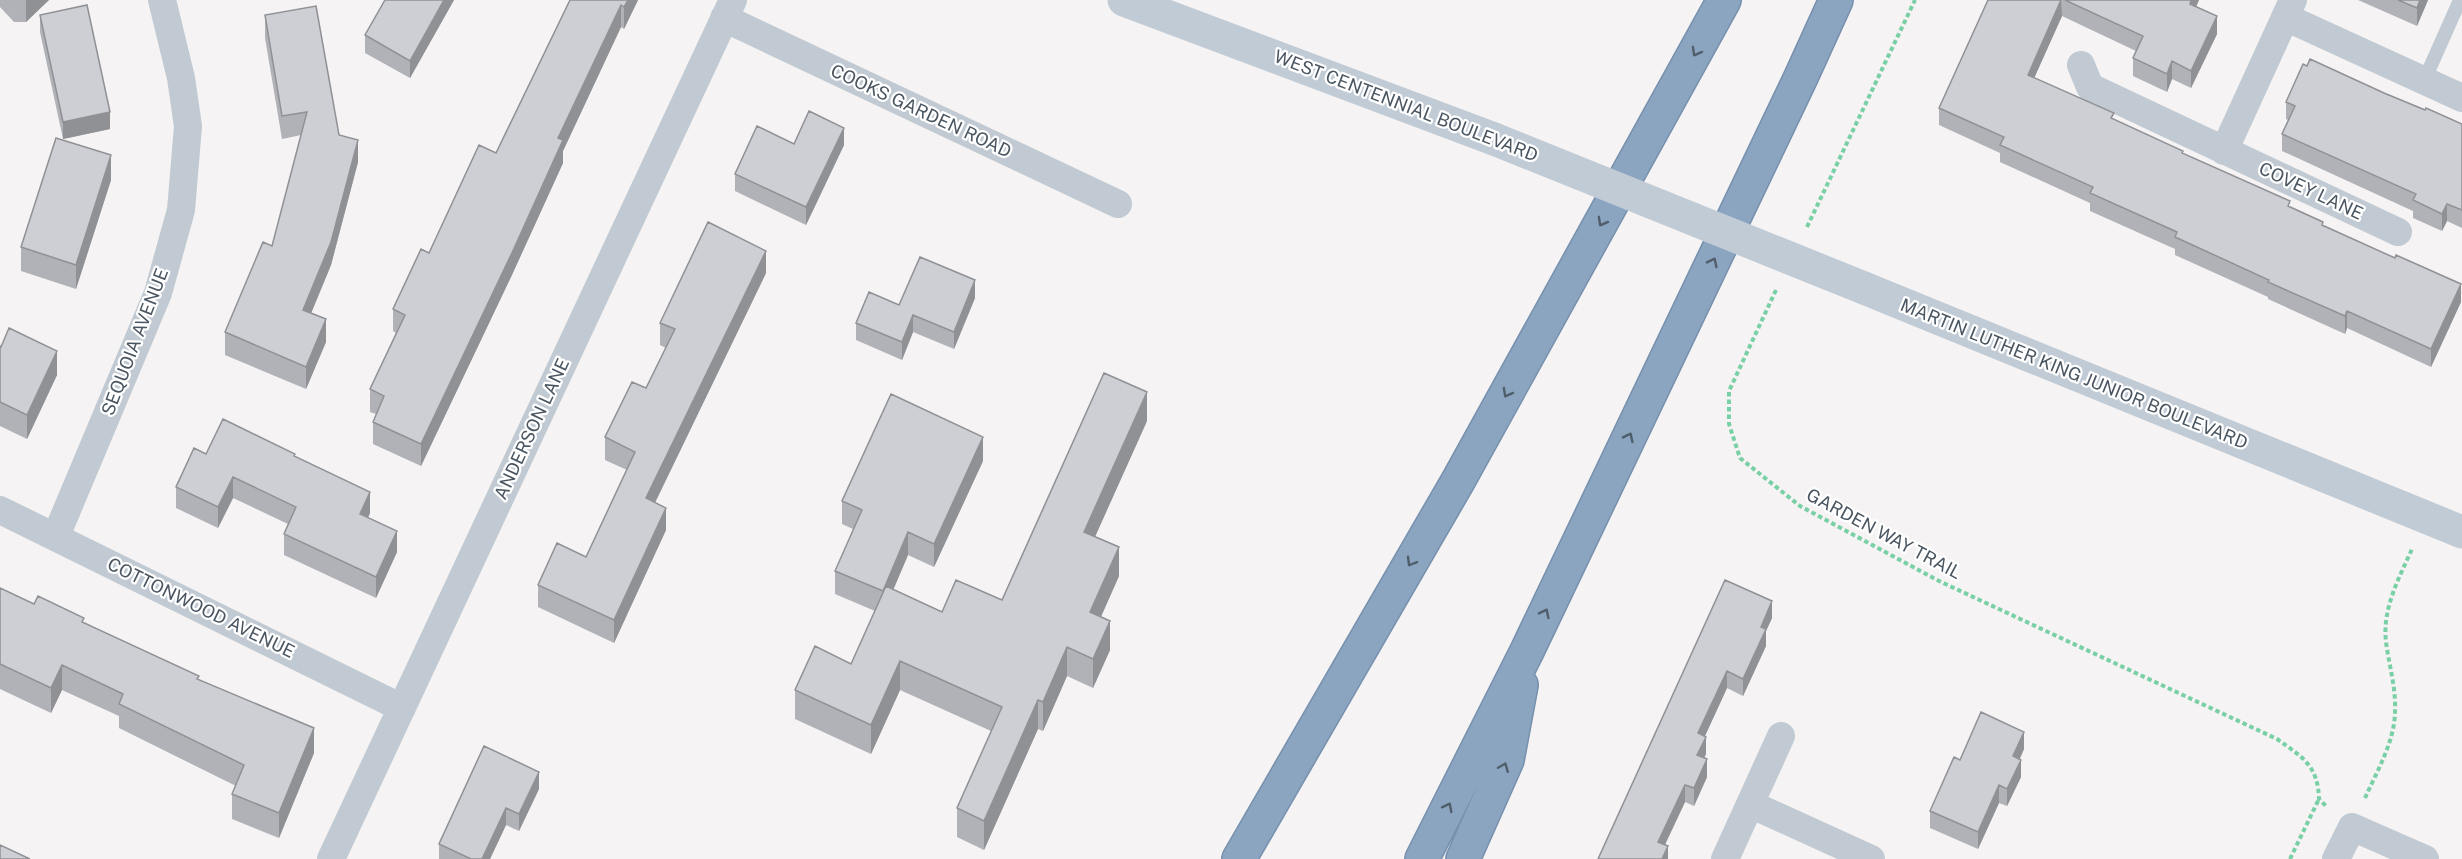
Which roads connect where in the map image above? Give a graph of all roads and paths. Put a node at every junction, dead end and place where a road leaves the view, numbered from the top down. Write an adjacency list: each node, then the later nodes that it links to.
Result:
1 (162, 0): 21 (street, SEQUOIA AVENUE)
2 (1124, 0): 14 (main road, WEST CENTENNIAL BOULEVARD, bridge)
3 (1724, 0): 29 (highway, one-way to 29)
4 (1836, 0): 22 (highway, one-way to 4)
5 (1915, 0): 16 (path)
6 (2460, 0): 10 (lane)
7 (729, 9): 13 (street, COOKS GARDEN ROAD); 23 (street, ANDERSON LANE)
8 (2289, 9): 10 (street); 12 (street)
9 (2082, 65): 12 (street, COVEY LANE)
10 (2424, 81): 11 (street)
11 (2462, 98)
12 (2224, 151): 15 (street, COVEY LANE)
13 (1118, 204)
14 (1686, 216): 19 (main road, MARTIN LUTHER KING JUNIOR BOULEVARD, bridge)
15 (2398, 232)
16 (1803, 234)
17 (1778, 286): 25 (path, GARDEN WAY TRAIL)
18 (0, 510): 21 (street, COTTONWOOD AVENUE)
19 (2426, 517): 20 (main road, MARTIN LUTHER KING JUNIOR BOULEVARD); 27 (path)
20 (2462, 532)
21 (56, 536): 23 (street, COTTONWOOD AVENUE)
22 (1527, 651): 30 (highway, one-way to 22); 31 (highway, one-way to 22)
23 (402, 708): 28 (street, ANDERSON LANE)
24 (1781, 736): 26 (street)
25 (2319, 799): 27 (path); 34 (path)
26 (1750, 804): 32 (street); 33 (street)
27 (2352, 827): 35 (street); 36 (street)
28 (331, 859)
29 (1239, 859)
30 (1422, 859)
31 (1463, 859)
32 (1725, 859)
33 (1871, 859)
34 (2290, 859)
35 (2336, 859)
36 (2425, 859)

